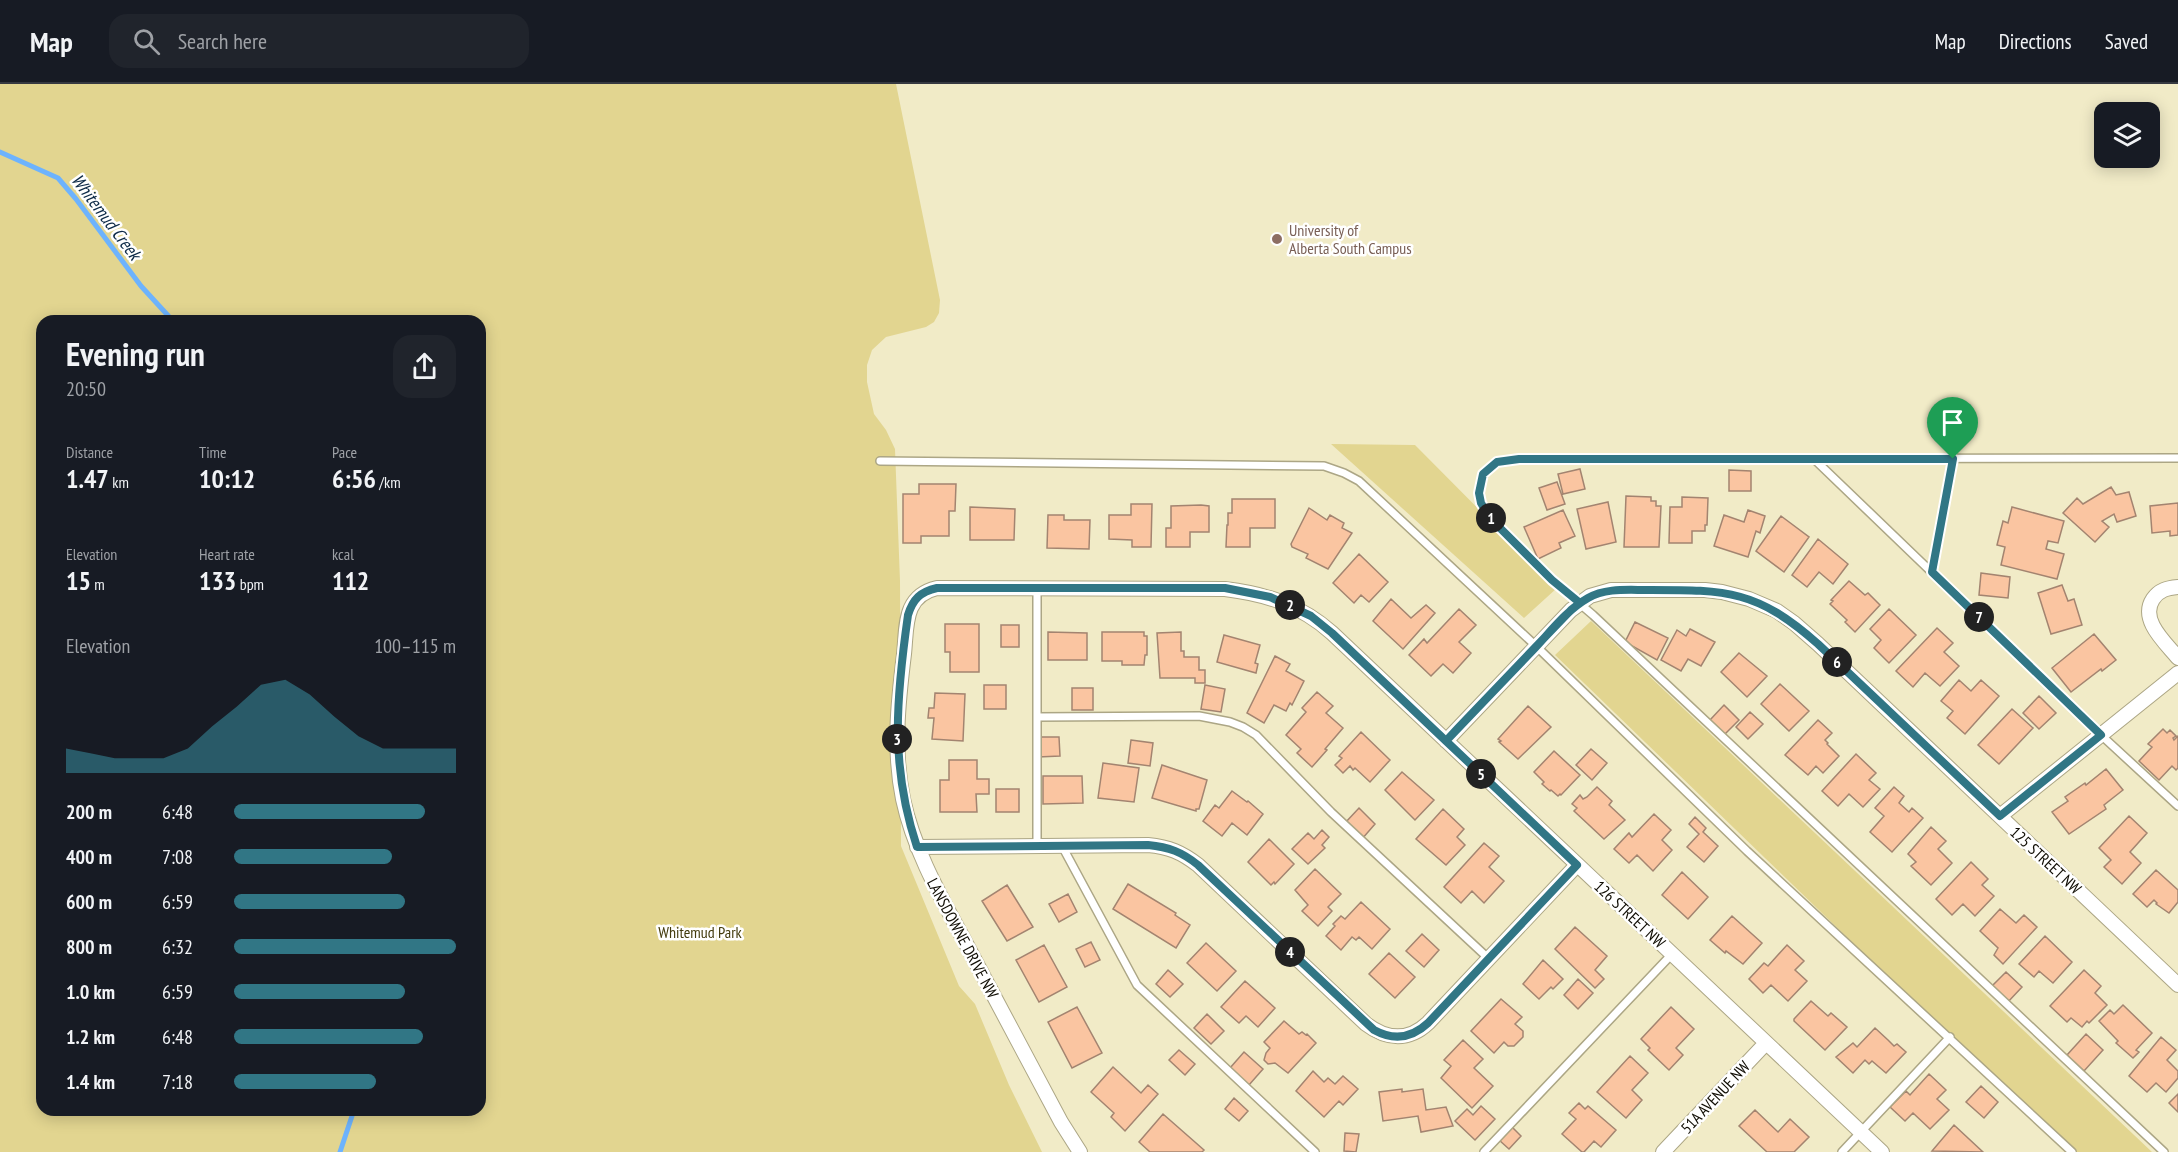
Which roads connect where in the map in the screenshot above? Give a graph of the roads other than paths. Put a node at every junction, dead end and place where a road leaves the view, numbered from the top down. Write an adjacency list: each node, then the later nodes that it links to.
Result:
1 (2178, 458): 2 (lane)
2 (1953, 459): 3 (lane); 5 (lane)
3 (1815, 460): 5 (lane); 9 (lane)
4 (880, 461): 10 (lane)
5 (1932, 572): 14 (lane)
6 (2178, 587): 11 (street)
7 (1037, 588): 8 (street, 126 STREET NW); 13 (lane); 15 (street, 126 STREET NW)
8 (914, 600): 20 (street, LANSDOWNE DRIVE NW)
9 (1580, 603): 10 (street); 17 (street, 125 STREET NW); 35 (lane)
10 (1536, 646): 15 (street); 25 (lane)
11 (2178, 658)
12 (2178, 673): 14 (street)
13 (1037, 717): 18 (lane); 23 (lane)
14 (2101, 735): 16 (lane); 17 (street)
15 (1446, 741): 21 (street, 126 STREET NW)
16 (2178, 806)
17 (2000, 816): 24 (street, 125 STREET NW)
18 (1037, 846): 19 (street); 20 (street)
19 (1062, 846): 23 (street); 29 (lane)
20 (917, 847): 28 (street, LANSDOWNE DRIVE NW)
21 (1577, 865): 22 (street, 126 STREET NW); 23 (street)
22 (1673, 953): 26 (street, 126 STREET NW); 30 (lane)
23 (1488, 958)
24 (2178, 985)
25 (1950, 1037): 27 (lane); 34 (lane)
26 (1766, 1043): 27 (street, 126 STREET NW); 31 (street, 51A AVENUE NW)
27 (1861, 1132): 32 (lane); 33 (street, 126 STREET NW)
28 (1080, 1152)
29 (1315, 1152)
30 (1484, 1152)
31 (1663, 1152)
32 (1842, 1152)
33 (1882, 1152)
34 (2072, 1152)
35 (2164, 1152)

